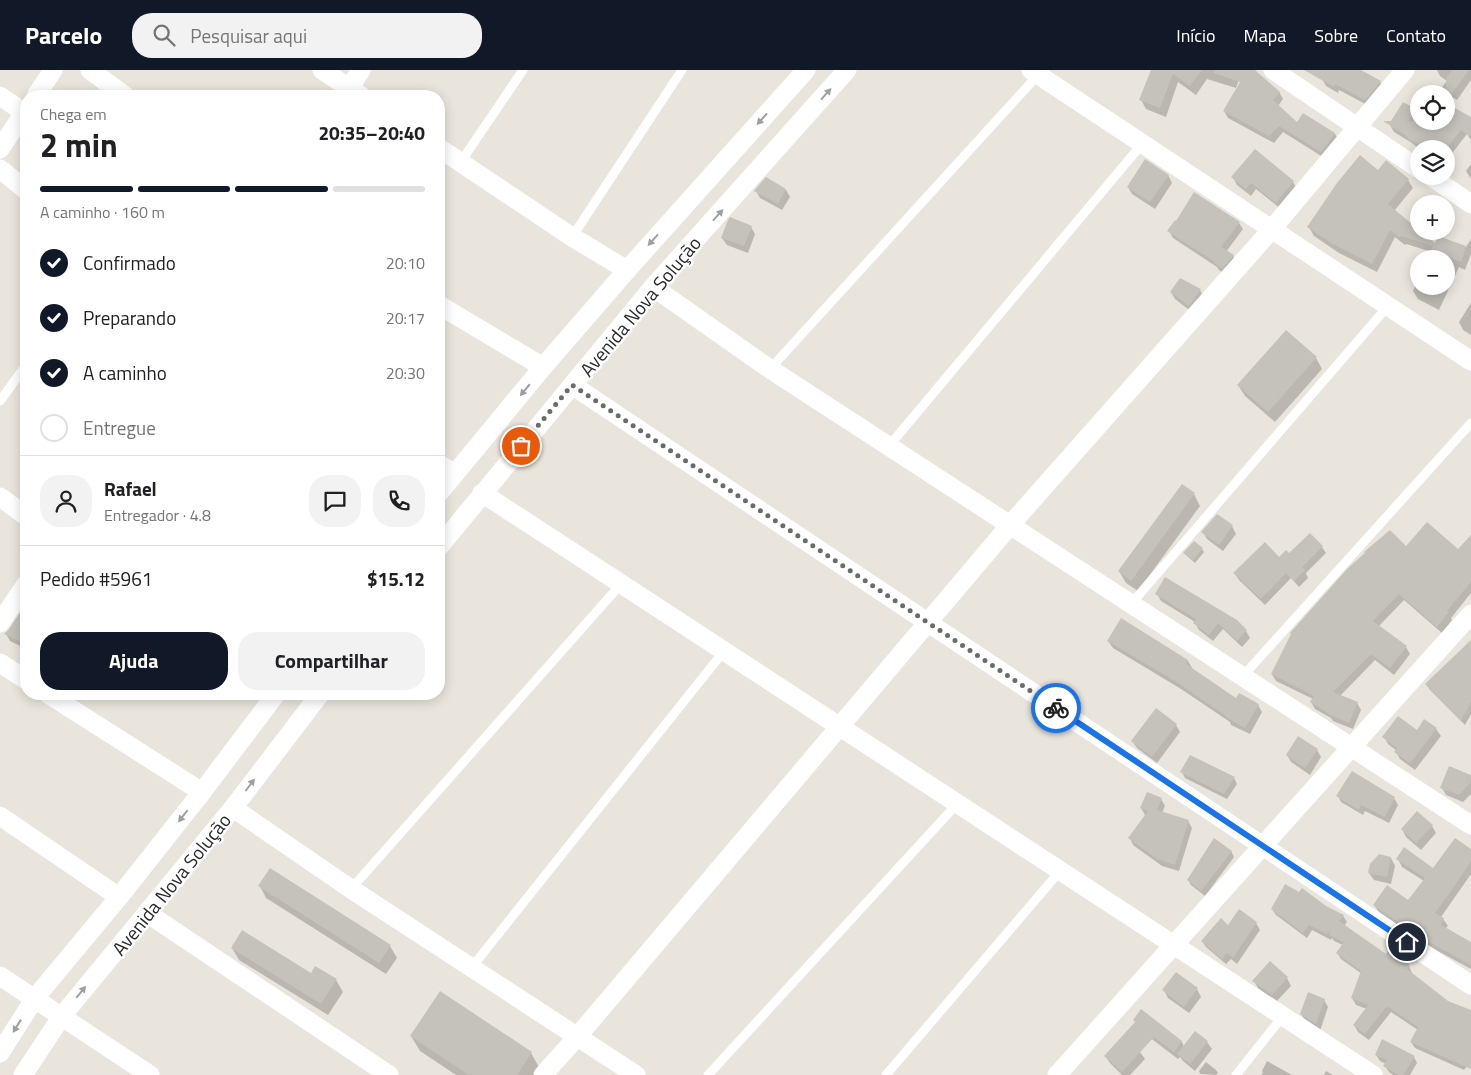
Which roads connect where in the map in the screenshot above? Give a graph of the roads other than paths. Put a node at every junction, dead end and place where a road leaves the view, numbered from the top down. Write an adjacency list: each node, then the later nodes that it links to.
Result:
1 (53, 70): 12 (street)
2 (90, 70): 13 (street)
3 (322, 70): 14 (street)
4 (361, 70): 15 (street)
5 (523, 70): 23 (lane)
6 (682, 70): 30 (lane)
7 (806, 70): 31 (street, Avenida Nova Solução, one-way to 31)
8 (847, 70): 32 (street, Avenida Nova Solução, one-way to 8)
9 (1273, 70): 19 (street)
10 (1405, 70): 19 (street)
11 (1035, 73): 20 (street); 37 (lane)
12 (40, 90)
13 (117, 90)
14 (346, 90)
15 (353, 90)
16 (0, 96): 17 (street)
17 (20, 109)
18 (20, 119): 21 (street)
19 (1357, 128): 24 (street); 29 (street)
20 (1142, 144): 29 (street); 42 (lane)
21 (0, 149)
22 (445, 152): 23 (street)
23 (460, 163): 30 (street)
24 (1410, 163)
25 (0, 169): 26 (street)
26 (20, 185)
27 (1443, 185): 28 (street)
28 (1471, 204)
29 (1272, 229): 33 (street); 49 (street)
30 (572, 237): 31 (street)
31 (626, 270): 36 (street, Avenida Nova Solução)
32 (653, 288): 37 (street); 39 (street, Avenida Nova Solução)
33 (1388, 306): 35 (street); 53 (lane)
34 (445, 309): 36 (street)
35 (1471, 361)
36 (543, 368): 44 (street, Avenida Nova Solução, one-way to 44)
37 (770, 369): 42 (street)
38 (20, 374): 40 (lane)
39 (572, 385): 46 (street, Avenida Nova Solução); 56 (street)
40 (0, 402)
41 (1471, 423): 60 (lane)
42 (889, 446): 49 (street)
43 (445, 468): 44 (street)
44 (455, 474): 45 (street, Avenida Nova Solução)
45 (445, 486)
46 (482, 493): 50 (street, Avenida Nova Solução); 51 (street)
47 (0, 497): 48 (street)
48 (20, 512)
49 (1010, 524): 53 (street); 56 (street)
50 (445, 539)
51 (621, 584): 57 (street); 73 (lane)
52 (20, 593): 55 (street)
53 (1131, 604): 60 (street)
54 (1471, 614): 65 (street)
55 (0, 623)
56 (927, 623): 64 (street); 71 (street)
57 (724, 651): 64 (street); 77 (lane)
58 (0, 663): 59 (street)
59 (20, 676)
60 (1243, 676): 65 (street)
61 (57, 700): 66 (street)
62 (271, 700): 66 (street, Avenida Nova Solução)
63 (315, 700): 68 (street, Avenida Nova Solução, one-way to 63)
64 (840, 727): 67 (street); 83 (street)
65 (1352, 747): 70 (street); 71 (street)
66 (202, 792): 74 (street, Avenida Nova Solução, one-way to 74)
67 (957, 804): 72 (street); 90 (lane)
68 (233, 808): 73 (street); 75 (street, Avenida Nova Solução)
69 (0, 816): 74 (street)
70 (1469, 819)
71 (1263, 846): 76 (street); 79 (street)
72 (1060, 871): 76 (street); 91 (lane)
73 (351, 889): 77 (street)
74 (119, 897): 80 (street, Avenida Nova Solução)
75 (147, 912): 81 (street, Avenida Nova Solução, one-way to 75); 87 (street)
76 (1173, 945): 82 (street); 92 (street)
77 (472, 967): 83 (street)
78 (0, 976): 80 (street)
79 (1471, 985)
80 (35, 998): 81 (street); 84 (street, Avenida Nova Solução, one-way to 84)
81 (62, 1016): 85 (street, Avenida Nova Solução); 86 (street)
82 (1283, 1016): 93 (lane); 94 (street)
83 (577, 1037): 88 (street); 89 (street)
84 (0, 1053)
85 (23, 1075)
86 (150, 1075)
87 (389, 1075)
88 (543, 1075)
89 (636, 1075)
90 (708, 1075)
91 (886, 1075)
92 (1057, 1075)
93 (1236, 1075)
94 (1373, 1075)

